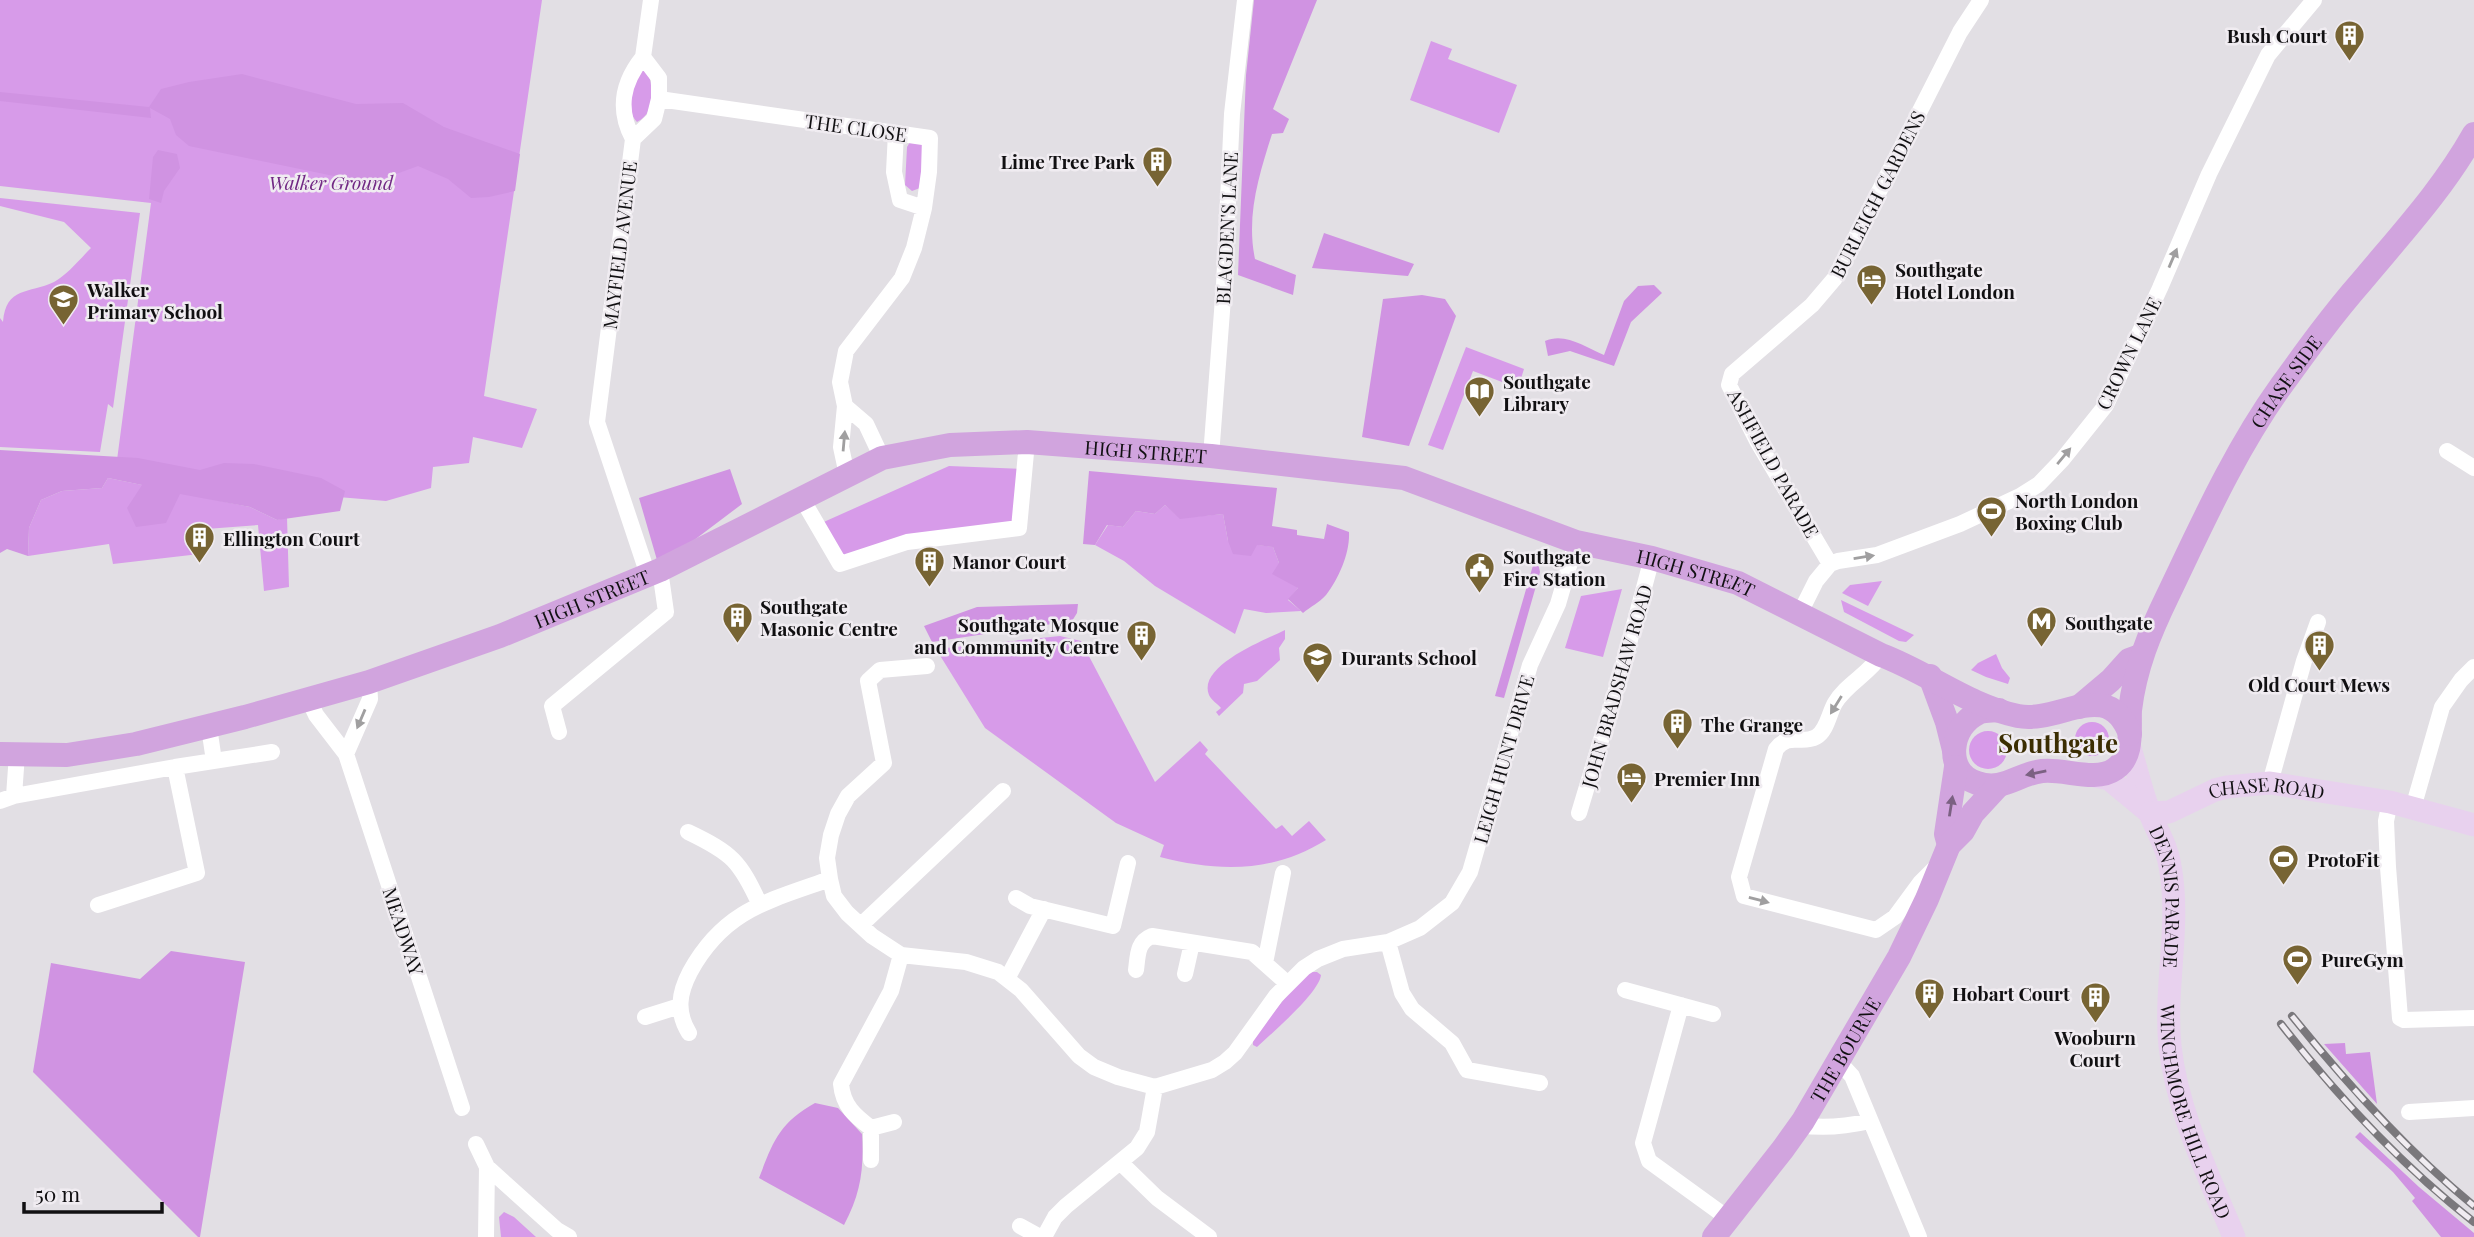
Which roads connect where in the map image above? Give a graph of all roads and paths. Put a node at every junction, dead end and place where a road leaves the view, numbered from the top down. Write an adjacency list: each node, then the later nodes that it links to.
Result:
1 (651, 0): 5 (street)
2 (1245, 0): 15 (street, BLAGDEN'S LANE)
3 (1981, 0): 11 (street, BURLEIGH GARDENS)
4 (2314, 0): 22 (street, CROWN LANE, one-way to 4)
5 (643, 57): 6 (street); 9 (street)
6 (659, 99): 7 (street, THE CLOSE); 9 (street, MAYFIELD AVENUE)
7 (896, 133): 10 (street); 10 (street, THE CLOSE)
8 (2474, 134): 27 (main road, CHASE SIDE)
9 (633, 139): 23 (street, MAYFIELD AVENUE)
10 (924, 208): 12 (street, THE CLOSE)
11 (1742, 363): 22 (street, ASHFIELD PARADE)
12 (845, 406): 16 (street); 18 (street, THE CLOSE, one-way to 12)
13 (1027, 442): 15 (main road, HIGH STREET); 16 (main road, HIGH STREET); 19 (street)
14 (2447, 451): 17 (street)
15 (1211, 456): 20 (main road, HIGH STREET)
16 (882, 458): 18 (main road, HIGH STREET)
17 (2474, 468)
18 (847, 475): 19 (main road, HIGH STREET)
19 (801, 497): 23 (main road, HIGH STREET)
20 (1576, 542): 21 (main road, HIGH STREET); 64 (street, LEIGH HUNT DRIVE)
21 (1652, 558): 24 (main road, HIGH STREET); 51 (street, JOHN BRADSHAW ROAD)
22 (1830, 565): 24 (street)
23 (654, 573): 31 (main road, HIGH STREET); 36 (street)
24 (1800, 613): 26 (main road, HIGH STREET)
25 (2318, 622): 45 (street)
26 (1881, 655): 30 (main road, HIGH STREET); 55 (street, one-way to 55)
27 (2140, 656): 33 (main road, CHASE SIDE); 37 (main road, CHASE SIDE)
28 (927, 666): 58 (street)
29 (2474, 667): 50 (street)
30 (1930, 676): 34 (main road, HIGH STREET); 41 (main road)
31 (369, 682): 32 (main road, HIGH STREET); 40 (street, one-way to 40)
32 (309, 700): 35 (main road, HIGH STREET); 40 (street, MEADWAY)
33 (2079, 707): 34 (main road); 37 (main road)
34 (1999, 710): 41 (main road)
35 (209, 727): 39 (main road, HIGH STREET); 42 (street)
36 (559, 732)
37 (2130, 740): 44 (main road); 52 (street, DENNIS PARADE)
38 (272, 752): 42 (street)
39 (8, 754): 48 (street)
40 (346, 754): 83 (street, MEADWAY)
41 (1955, 759): 46 (main road); 55 (main road, THE BOURNE, one-way to 41)
42 (214, 761): 43 (street)
43 (175, 767): 48 (street); 60 (street)
44 (2077, 774): 46 (main road, one-way to 46); 52 (street, DENNIS PARADE)
45 (2270, 783): 49 (street, CHASE ROAD); 52 (street, CHASE ROAD)
46 (1997, 787): 55 (main road, THE BOURNE)
47 (1003, 792): 63 (street)
48 (7, 799)
49 (2390, 802): 50 (street, CHASE ROAD); 78 (street)
50 (2413, 808): 53 (street, CHASE ROAD)
51 (1579, 813)
52 (2150, 813): 71 (street, DENNIS PARADE)
53 (2474, 825)
54 (688, 832): 61 (street)
55 (1945, 853): 80 (main road, THE BOURNE)
56 (1128, 863): 62 (street)
57 (1283, 873): 67 (street)
58 (830, 879): 61 (street); 63 (street)
59 (1016, 898): 62 (street)
60 (98, 905)
61 (760, 905): 74 (street)
62 (1044, 909): 70 (street)
63 (861, 925): 66 (street)
64 (1388, 942): 72 (street, LEIGH HUNT DRIVE); 81 (street)
65 (1192, 943): 67 (street); 68 (street); 69 (street)
66 (901, 955): 70 (street); 89 (street)
67 (1265, 963): 72 (street)
68 (1136, 970)
69 (1185, 974)
70 (1007, 979): 82 (street)
71 (2171, 982): 101 (street, WINCHMORE HILL ROAD)
72 (1288, 984): 82 (street, LEIGH HUNT DRIVE)
73 (1625, 990): 75 (street)
74 (680, 1006): 77 (street); 79 (street)
75 (1681, 1006): 76 (street); 95 (street)
76 (1713, 1014)
77 (645, 1017)
78 (2474, 1018)
79 (689, 1033)
80 (1839, 1062): 86 (street); 88 (main road, THE BOURNE)
81 (1540, 1083)
82 (1155, 1087): 92 (street)
83 (462, 1108)
84 (2474, 1108): 85 (street)
85 (2409, 1112)
86 (1870, 1121): 88 (street); 100 (street)
87 (894, 1122): 89 (street)
88 (1800, 1125): 95 (main road, THE BOURNE)
89 (871, 1128): 91 (street)
90 (476, 1144): 93 (street)
91 (871, 1160)
92 (1120, 1163): 98 (street); 99 (street)
93 (487, 1167): 96 (street); 97 (street)
94 (1020, 1226): 98 (street)
95 (1721, 1228)
96 (486, 1237)
97 (569, 1237)
98 (1042, 1237)
99 (1209, 1237)
100 (1919, 1237)
101 (2234, 1237)

